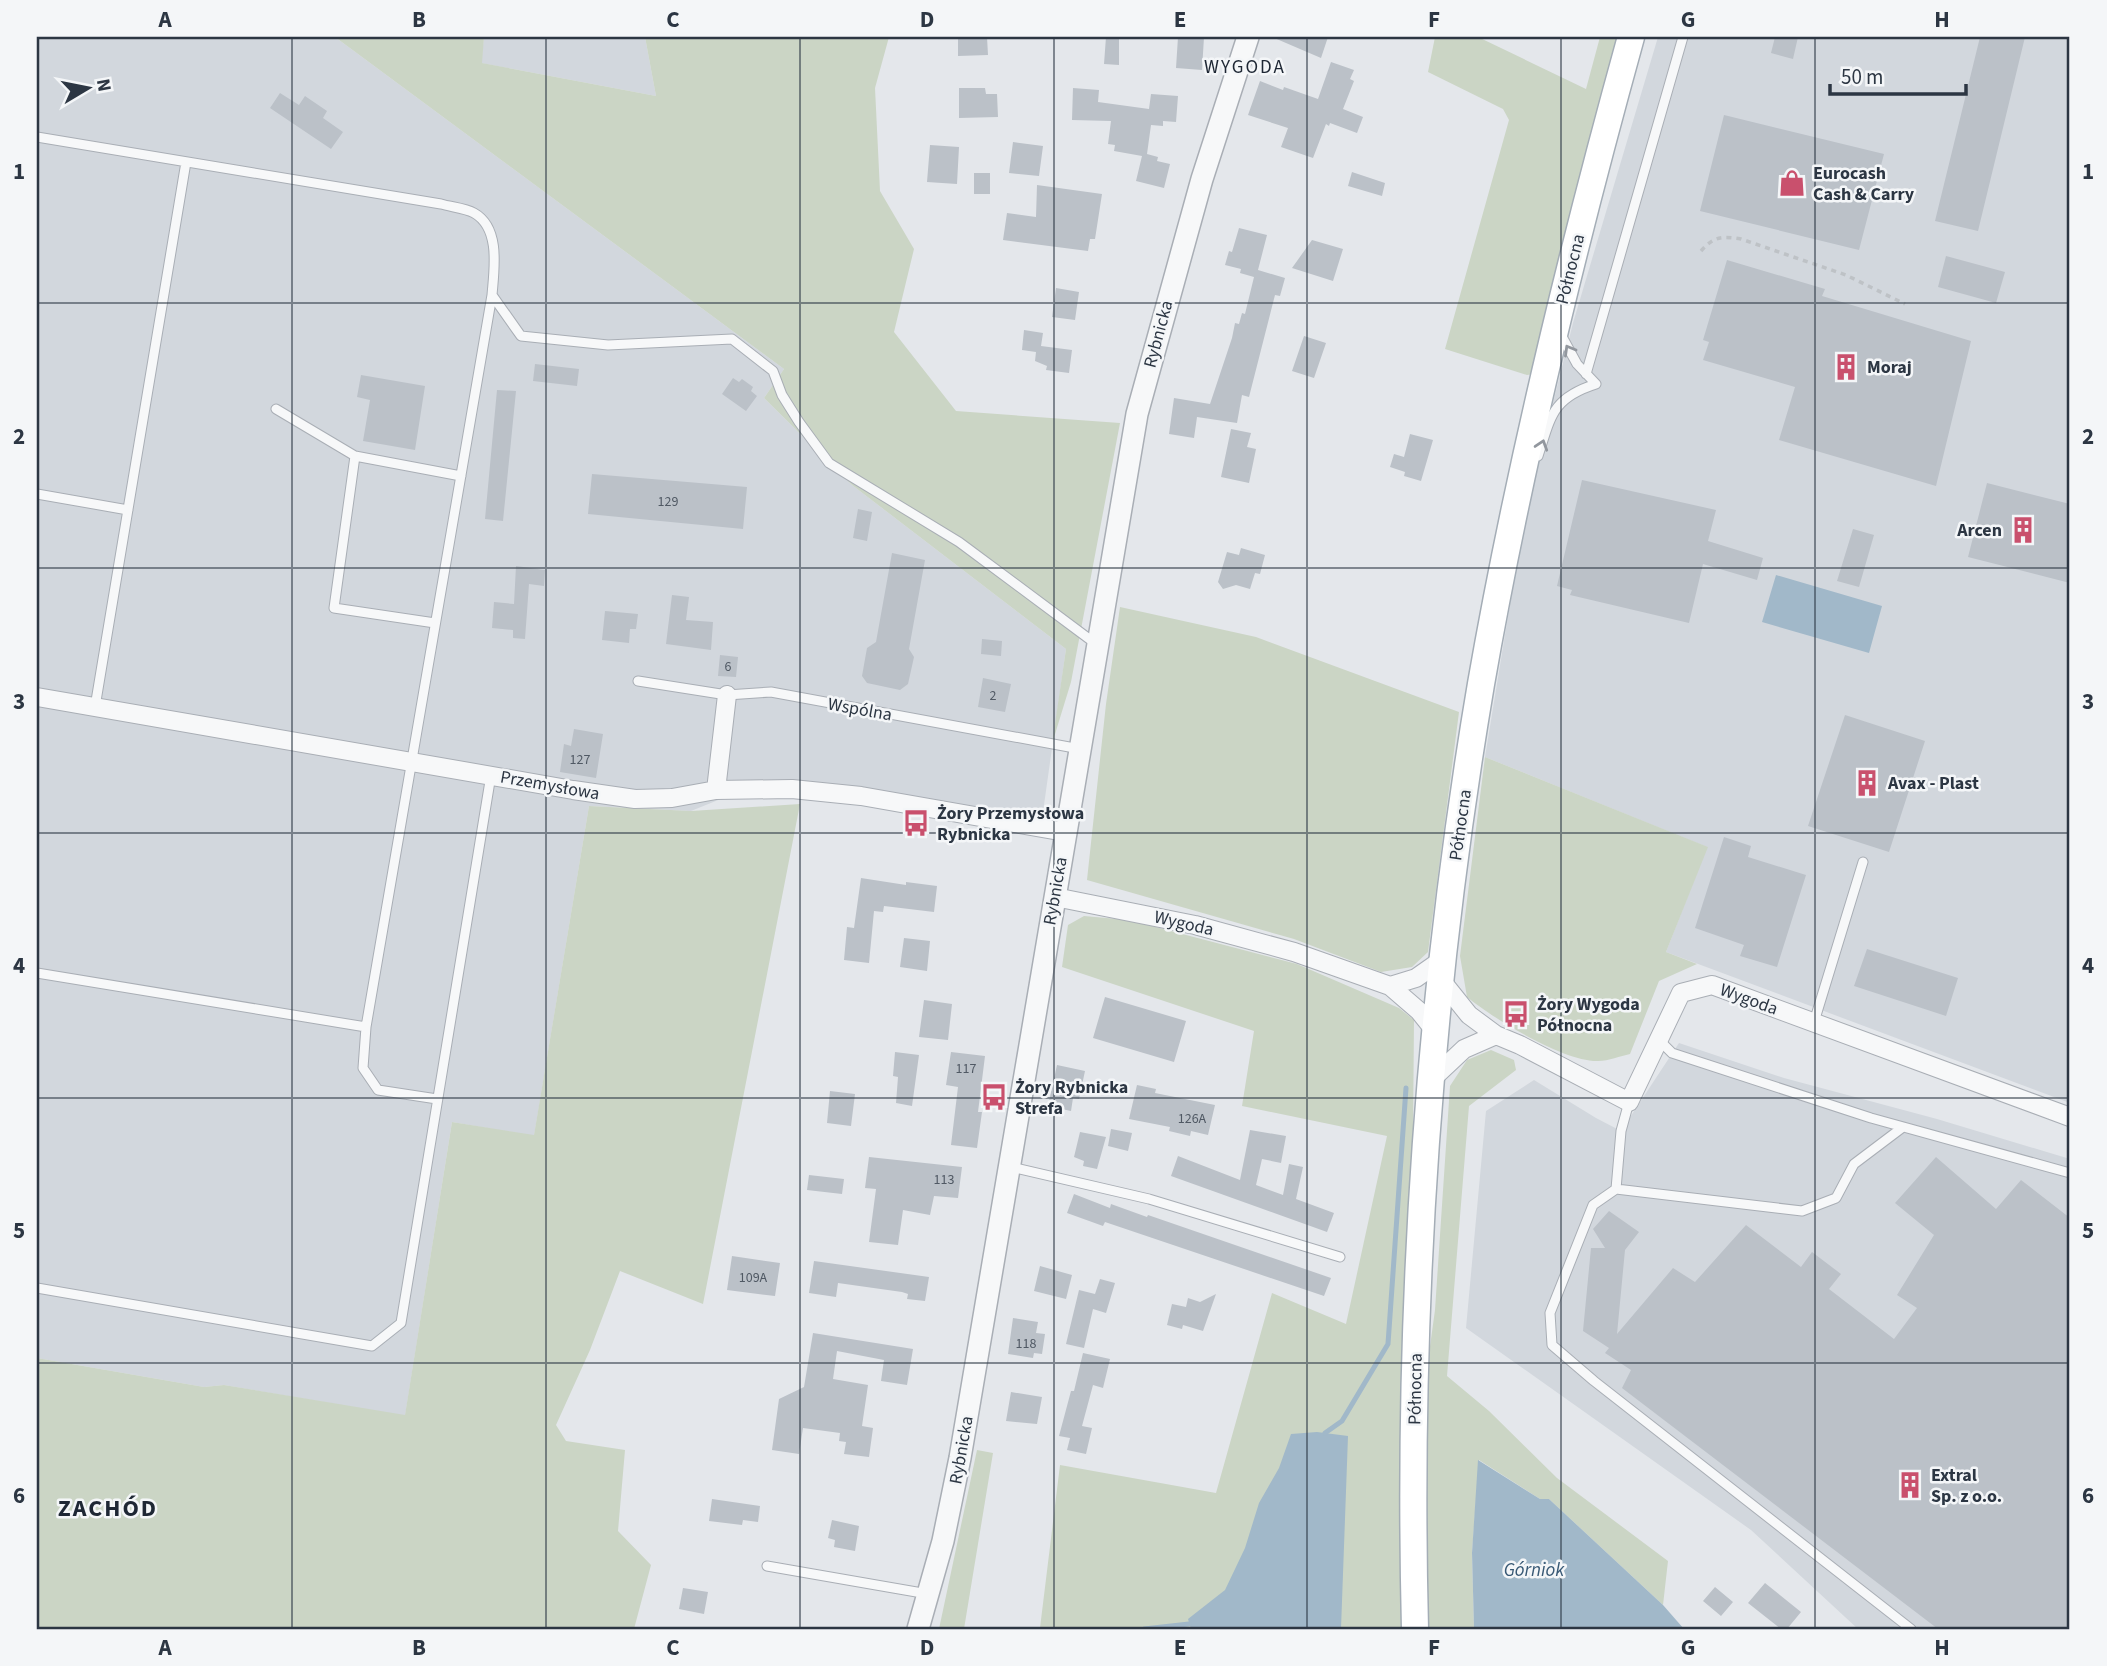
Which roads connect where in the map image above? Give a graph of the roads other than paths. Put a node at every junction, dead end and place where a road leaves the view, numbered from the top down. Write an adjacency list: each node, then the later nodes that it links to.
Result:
1 (1248, 37): 16 (street, Rybnicka)
2 (1631, 37): 7 (main road, Północna)
3 (1683, 37): 8 (lane)
4 (37, 136): 5 (lane)
5 (186, 162): 6 (lane); 14 (lane)
6 (492, 295): 12 (lane); 16 (lane)
7 (1556, 323): 8 (lane, one-way to 7); 11 (main road, Północna)
8 (1586, 374): 11 (lane, one-way to 8)
9 (276, 410): 10 (lane)
10 (355, 456): 12 (lane); 15 (lane)
11 (1523, 472): 28 (main road, Północna)
12 (461, 475): 15 (lane)
13 (37, 494): 14 (lane)
14 (128, 510): 20 (lane)
15 (435, 623): 22 (lane)
16 (1096, 645): 21 (street, Rybnicka)
17 (638, 681): 18 (lane, Wspólna)
18 (727, 695): 21 (lane, Wspólna); 24 (street)
19 (37, 697): 20 (street, Przemysłowa)
20 (95, 707): 22 (street, Przemysłowa)
21 (1080, 749): 25 (street, Rybnicka)
22 (411, 762): 23 (street, Przemysłowa); 32 (lane)
23 (491, 775): 24 (street, Przemysłowa); 37 (lane)
24 (716, 790): 25 (street, Przemysłowa)
25 (1065, 832): 27 (street, Rybnicka)
26 (1863, 862): 31 (lane)
27 (1055, 897): 30 (street, Wygoda); 41 (street, Rybnicka)
28 (1442, 970): 30 (street); 33 (main road, Północna); 34 (street)
29 (37, 973): 32 (lane)
30 (1390, 986): 33 (street)
31 (1814, 1022): 35 (street, Wygoda); 39 (street, Wygoda)
32 (366, 1027): 37 (lane)
33 (1435, 1031): 36 (main road, Północna)
34 (1496, 1035): 36 (street); 38 (street)
35 (1659, 1040): 38 (street, Wygoda); 40 (lane)
36 (1431, 1080): 49 (main road, Północna)
37 (436, 1099): 45 (lane)
38 (1629, 1102): 43 (lane)
39 (2070, 1117)
40 (1903, 1127): 42 (lane); 43 (lane)
41 (1009, 1166): 44 (lane); 47 (street, Rybnicka)
42 (2070, 1173)
43 (1616, 1189): 50 (lane)
44 (1340, 1257)
45 (37, 1288)
46 (766, 1566): 47 (lane)
47 (929, 1594): 48 (street, Rybnicka)
48 (918, 1629)
49 (1415, 1629)
50 (1911, 1629)

